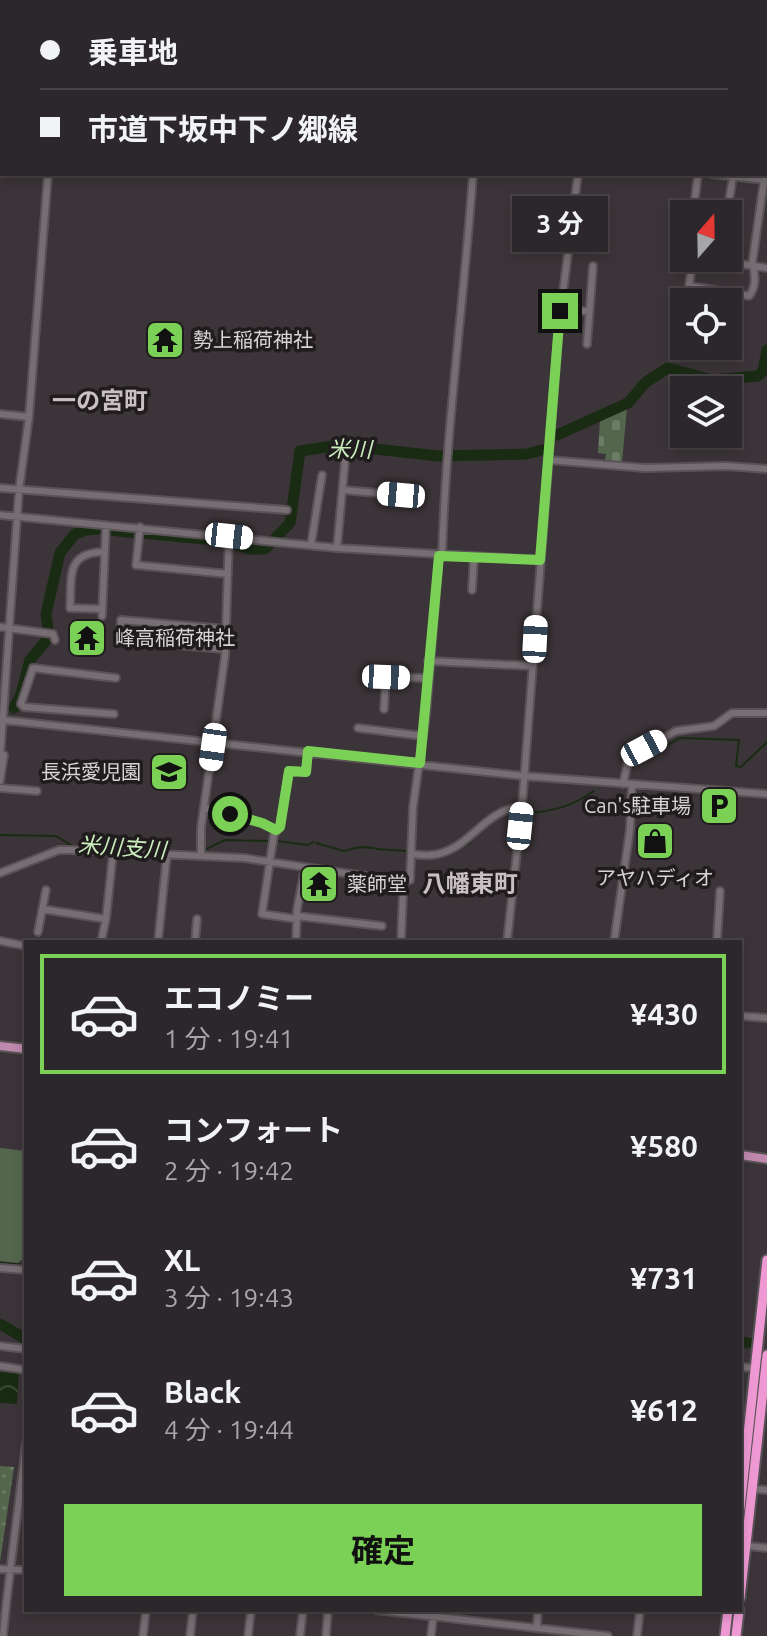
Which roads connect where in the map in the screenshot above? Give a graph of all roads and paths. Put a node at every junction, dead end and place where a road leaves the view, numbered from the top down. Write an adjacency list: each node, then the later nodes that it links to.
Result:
1 (48, 176): 18 (street)
2 (473, 176): 36 (street)
3 (578, 176): 14 (street)
4 (698, 176): 7 (street)
5 (733, 176): 6 (street); 8 (street)
6 (756, 176): 10 (street)
7 (695, 200)
8 (729, 200)
9 (742, 263): 10 (street)
10 (752, 265): 12 (street); 13 (street)
11 (593, 266): 15 (street)
12 (767, 268)
13 (691, 272)
14 (560, 311): 15 (street); 20 (street)
15 (589, 311): 16 (street)
16 (587, 344)
17 (0, 414): 18 (street)
18 (29, 417): 24 (street)
19 (346, 450): 25 (street)
20 (549, 460): 21 (street); 38 (street)
21 (767, 469)
22 (322, 475): 33 (street)
23 (0, 488): 24 (street)
24 (19, 490): 27 (street); 29 (street)
25 (343, 490): 26 (street); 34 (street)
26 (401, 495)
27 (287, 510)
28 (0, 515): 29 (street)
29 (17, 516): 30 (street); 42 (street)
30 (106, 525): 31 (street); 35 (street)
31 (140, 527): 32 (street); 39 (street)
32 (229, 536): 33 (street); 39 (street)
33 (311, 545): 34 (street)
34 (337, 548): 36 (street)
35 (103, 552): 35 (street)
36 (441, 556): 37 (street); 46 (street)
37 (474, 557): 38 (street); 40 (street)
38 (540, 560): 47 (street)
39 (228, 574): 43 (street)
40 (472, 590)
41 (0, 627): 42 (street)
42 (9, 628): 44 (street); 53 (street)
43 (226, 629): 45 (street); 45 (street)
44 (51, 636)
45 (225, 649): 58 (street)
46 (428, 661): 47 (street); 49 (street)
47 (533, 666): 62 (street)
48 (116, 678): 51 (street)
49 (427, 678): 50 (street); 57 (street)
50 (384, 709)
51 (67, 710): 54 (street); 56 (street)
52 (767, 713): 64 (street)
53 (7, 720): 54 (street); 60 (street); 63 (street)
54 (64, 726): 56 (street)
55 (358, 728): 57 (street)
56 (106, 732): 58 (street)
57 (423, 736): 61 (street)
58 (213, 742): 59 (street); 70 (street)
59 (308, 751): 61 (street); 71 (street)
60 (0, 758)
61 (420, 763): 62 (street); 74 (street)
62 (524, 776): 64 (street); 69 (street)
63 (0, 781)
64 (623, 784): 65 (street)
65 (632, 785): 68 (street); 94 (street)
66 (0, 788): 67 (street)
67 (37, 791)
68 (767, 794)
69 (522, 806): 74 (street); 93 (street)
70 (204, 808): 71 (street); 75 (street)
71 (276, 830): 76 (street)
72 (113, 853): 73 (street); 78 (street); 84 (street)
73 (167, 854): 75 (street); 89 (street)
74 (411, 854): 79 (street)
75 (201, 855): 76 (street)
76 (269, 862): 77 (street); 83 (street)
77 (305, 868): 79 (street); 83 (street)
78 (0, 873)
79 (398, 881): 92 (street)
80 (46, 890): 82 (street)
81 (720, 891): 95 (street)
82 (42, 909): 84 (street); 87 (street)
83 (297, 918): 86 (street); 91 (street)
84 (106, 919): 88 (street)
85 (197, 919): 90 (street)
86 (382, 926)
87 (38, 932)
88 (101, 940)
89 (158, 940)
90 (195, 940)
91 (296, 940)
92 (401, 940)
93 (507, 940)
94 (614, 940)
95 (717, 940)
96 (0, 941): 97 (street)
97 (24, 946)
98 (742, 1016): 99 (street)
99 (767, 1018)
100 (0, 1046): 101 (main road)
101 (24, 1049)
102 (742, 1155): 103 (main road)
103 (767, 1159)
104 (767, 1260): 112 (highway)
105 (0, 1268): 106 (street)
106 (24, 1270)
107 (0, 1346): 108 (street)
108 (24, 1349)
109 (767, 1355): 114 (highway)
110 (0, 1366): 113 (street)
111 (742, 1367): 112 (street)
112 (755, 1368): 115 (highway)
113 (24, 1370)
114 (763, 1426): 118 (highway)
115 (744, 1436): 116 (highway)
116 (742, 1472)
117 (24, 1473): 123 (street)
118 (752, 1489): 119 (street); 120 (highway)
119 (767, 1490)
120 (743, 1545): 121 (street)
121 (767, 1548)
122 (0, 1569): 123 (street)
123 (9, 1569): 124 (street); 137 (street)
124 (24, 1570)
125 (146, 1612): 138 (street)
126 (193, 1612): 139 (street)
127 (251, 1612): 140 (street)
128 (303, 1612): 141 (street)
129 (328, 1612): 142 (street)
130 (538, 1612): 135 (street)
131 (640, 1612): 145 (street)
132 (728, 1612): 146 (highway)
133 (739, 1612): 147 (highway)
134 (434, 1613): 135 (street); 143 (street)
135 (537, 1626): 136 (street)
136 (584, 1635): 144 (street)
137 (3, 1636)
138 (143, 1636)
139 (190, 1636)
140 (248, 1636)
141 (300, 1636)
142 (326, 1636)
143 (431, 1636)
144 (608, 1636)
145 (637, 1636)
146 (725, 1636)
147 (736, 1636)

